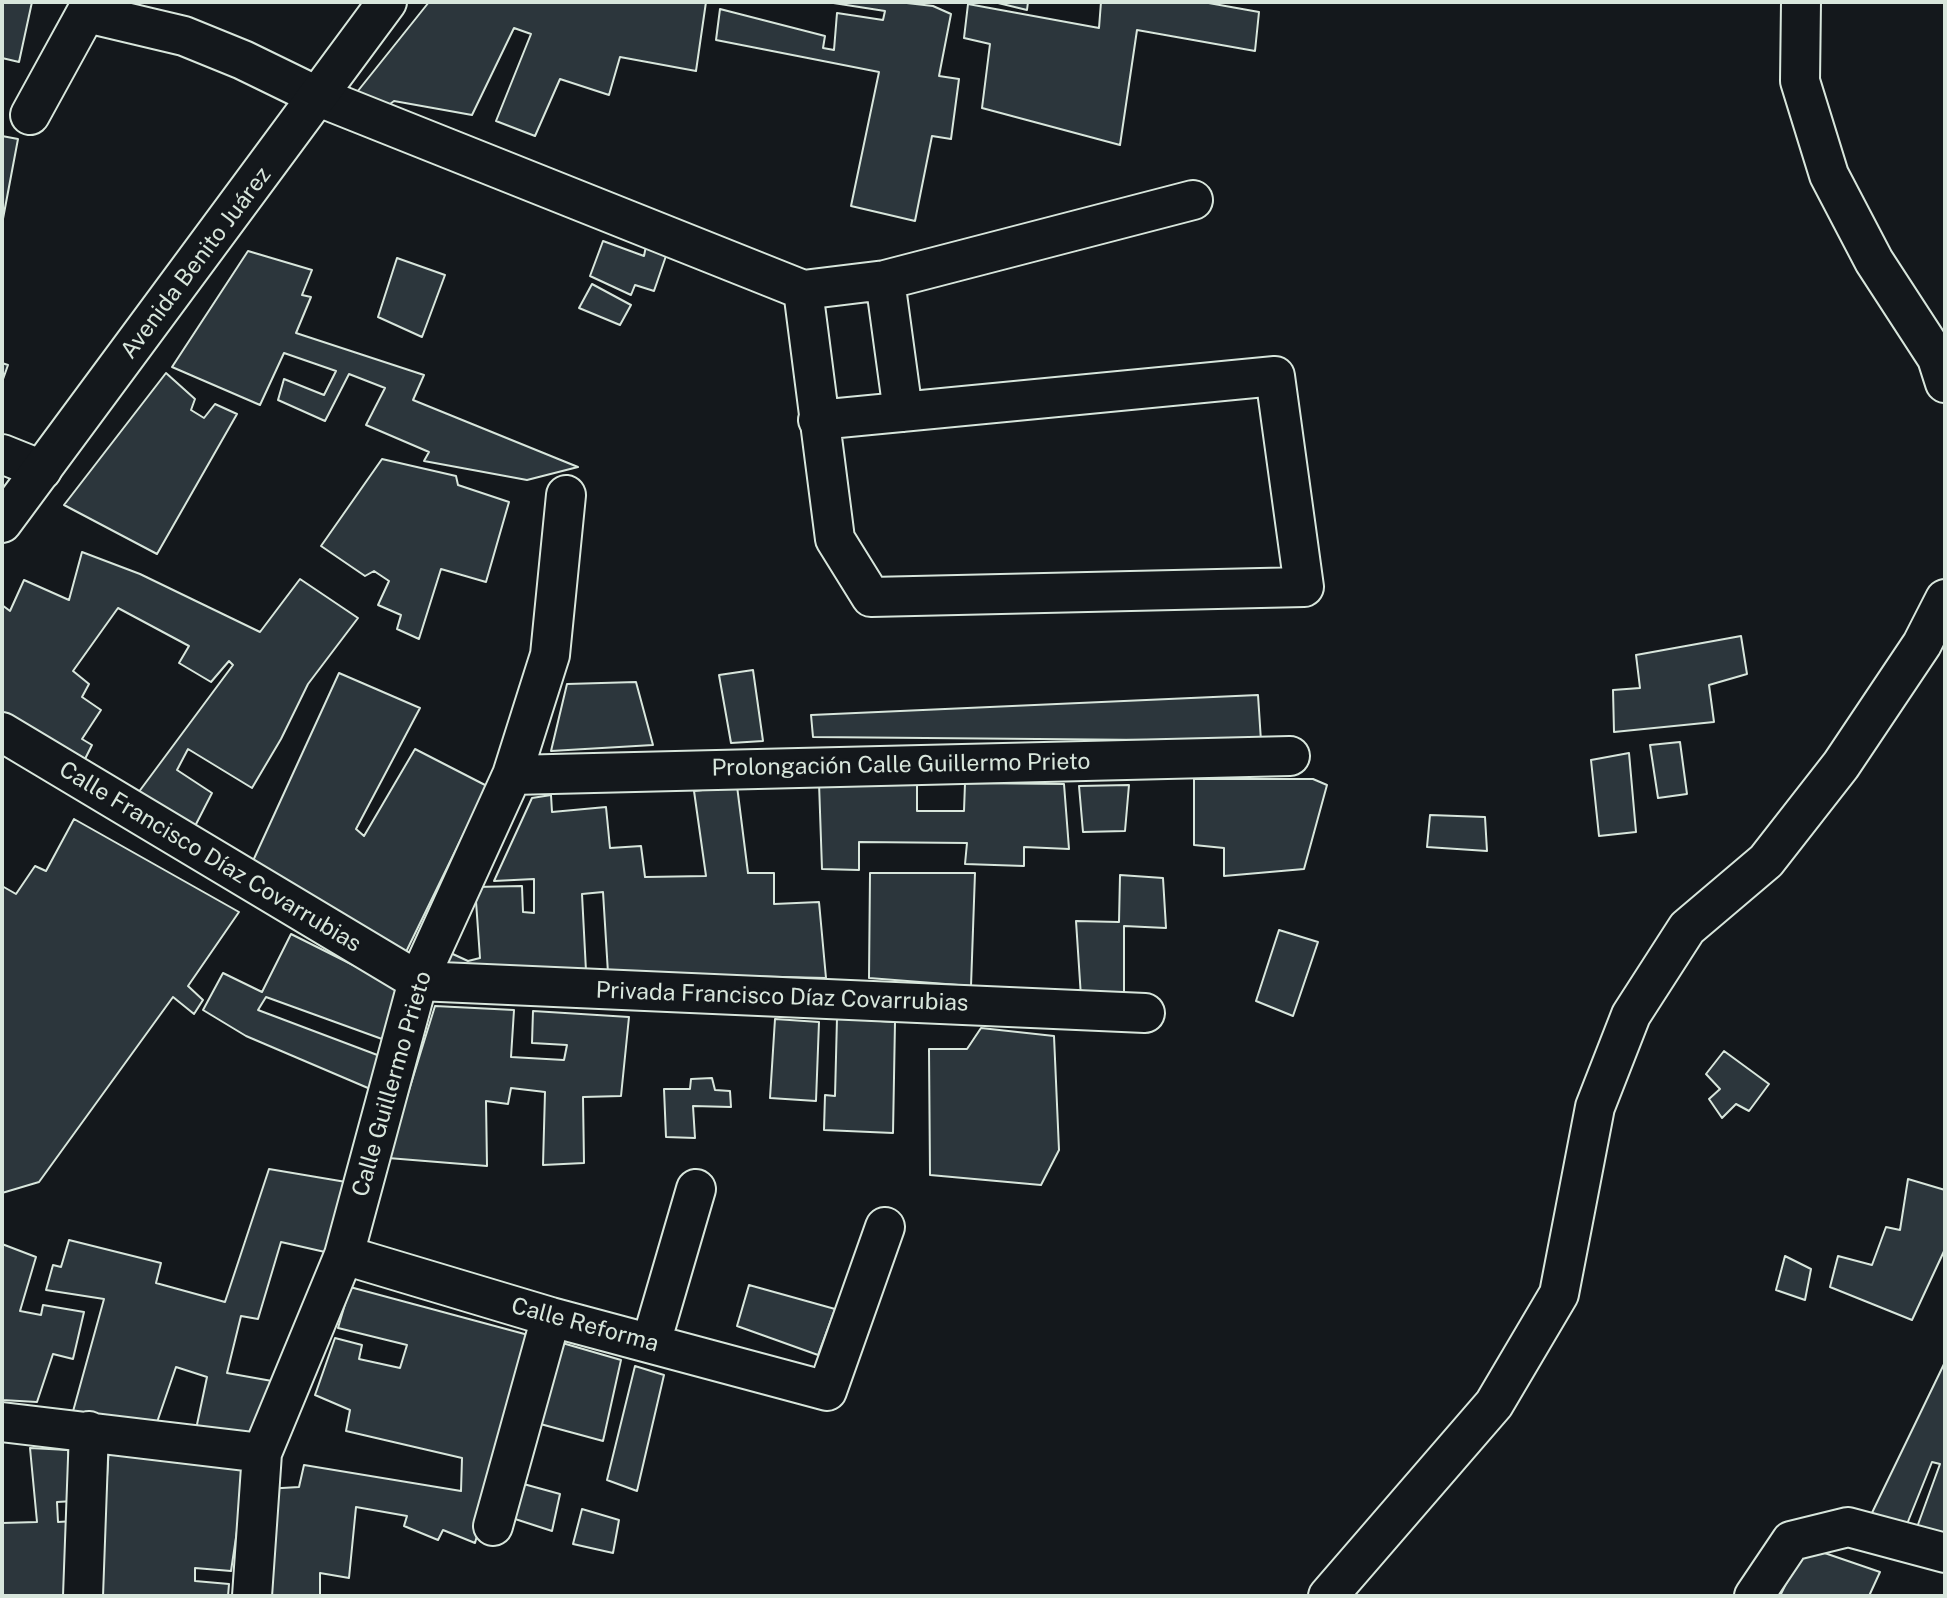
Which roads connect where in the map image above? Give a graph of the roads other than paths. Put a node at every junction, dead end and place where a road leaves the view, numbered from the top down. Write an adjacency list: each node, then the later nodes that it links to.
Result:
1 (387, 2): 4 (street, Avenida Benito Juárez)
2 (1801, 2): 9 (street)
3 (89, 7): 4 (street); 5 (street)
4 (319, 97): 8 (street); 13 (street, Avenida Benito Juárez)
5 (30, 115)
6 (1193, 200): 7 (street)
7 (885, 279): 8 (street); 10 (street)
8 (803, 290): 11 (street)
9 (1945, 383)
10 (903, 412): 11 (street); 11 (street)
11 (818, 420)
12 (2, 454): 13 (street)
13 (42, 470): 15 (street, Avenida Benito Juárez)
14 (566, 495): 19 (street, Calle Guillermo Prieto)
15 (2, 523)
16 (1945, 598): 34 (street)
17 (2, 732): 20 (street, Calle Francisco Díaz Covarrubias)
18 (1290, 756): 19 (street, Prolongación Calle Guillermo Prieto)
19 (512, 775): 20 (street, Calle Guillermo Prieto)
20 (418, 981): 21 (street, Privada Francisco Díaz Covarrubias); 24 (street, Calle Guillermo Prieto)
21 (1145, 1013)
22 (696, 1189): 26 (street)
23 (885, 1227): 26 (street, Calle Reforma)
24 (344, 1255): 25 (street, Calle Reforma); 29 (street, Calle Guillermo Prieto)
25 (551, 1317): 26 (street, Calle Reforma); 30 (street)
26 (651, 1343)
27 (2, 1422): 28 (street)
28 (89, 1431): 29 (street); 32 (street)
29 (262, 1453): 33 (street, Calle Guillermo Prieto)
30 (493, 1525)
31 (1945, 1553): 35 (street)
32 (83, 1596)
33 (252, 1596)
34 (1328, 1596)
35 (1754, 1596)

